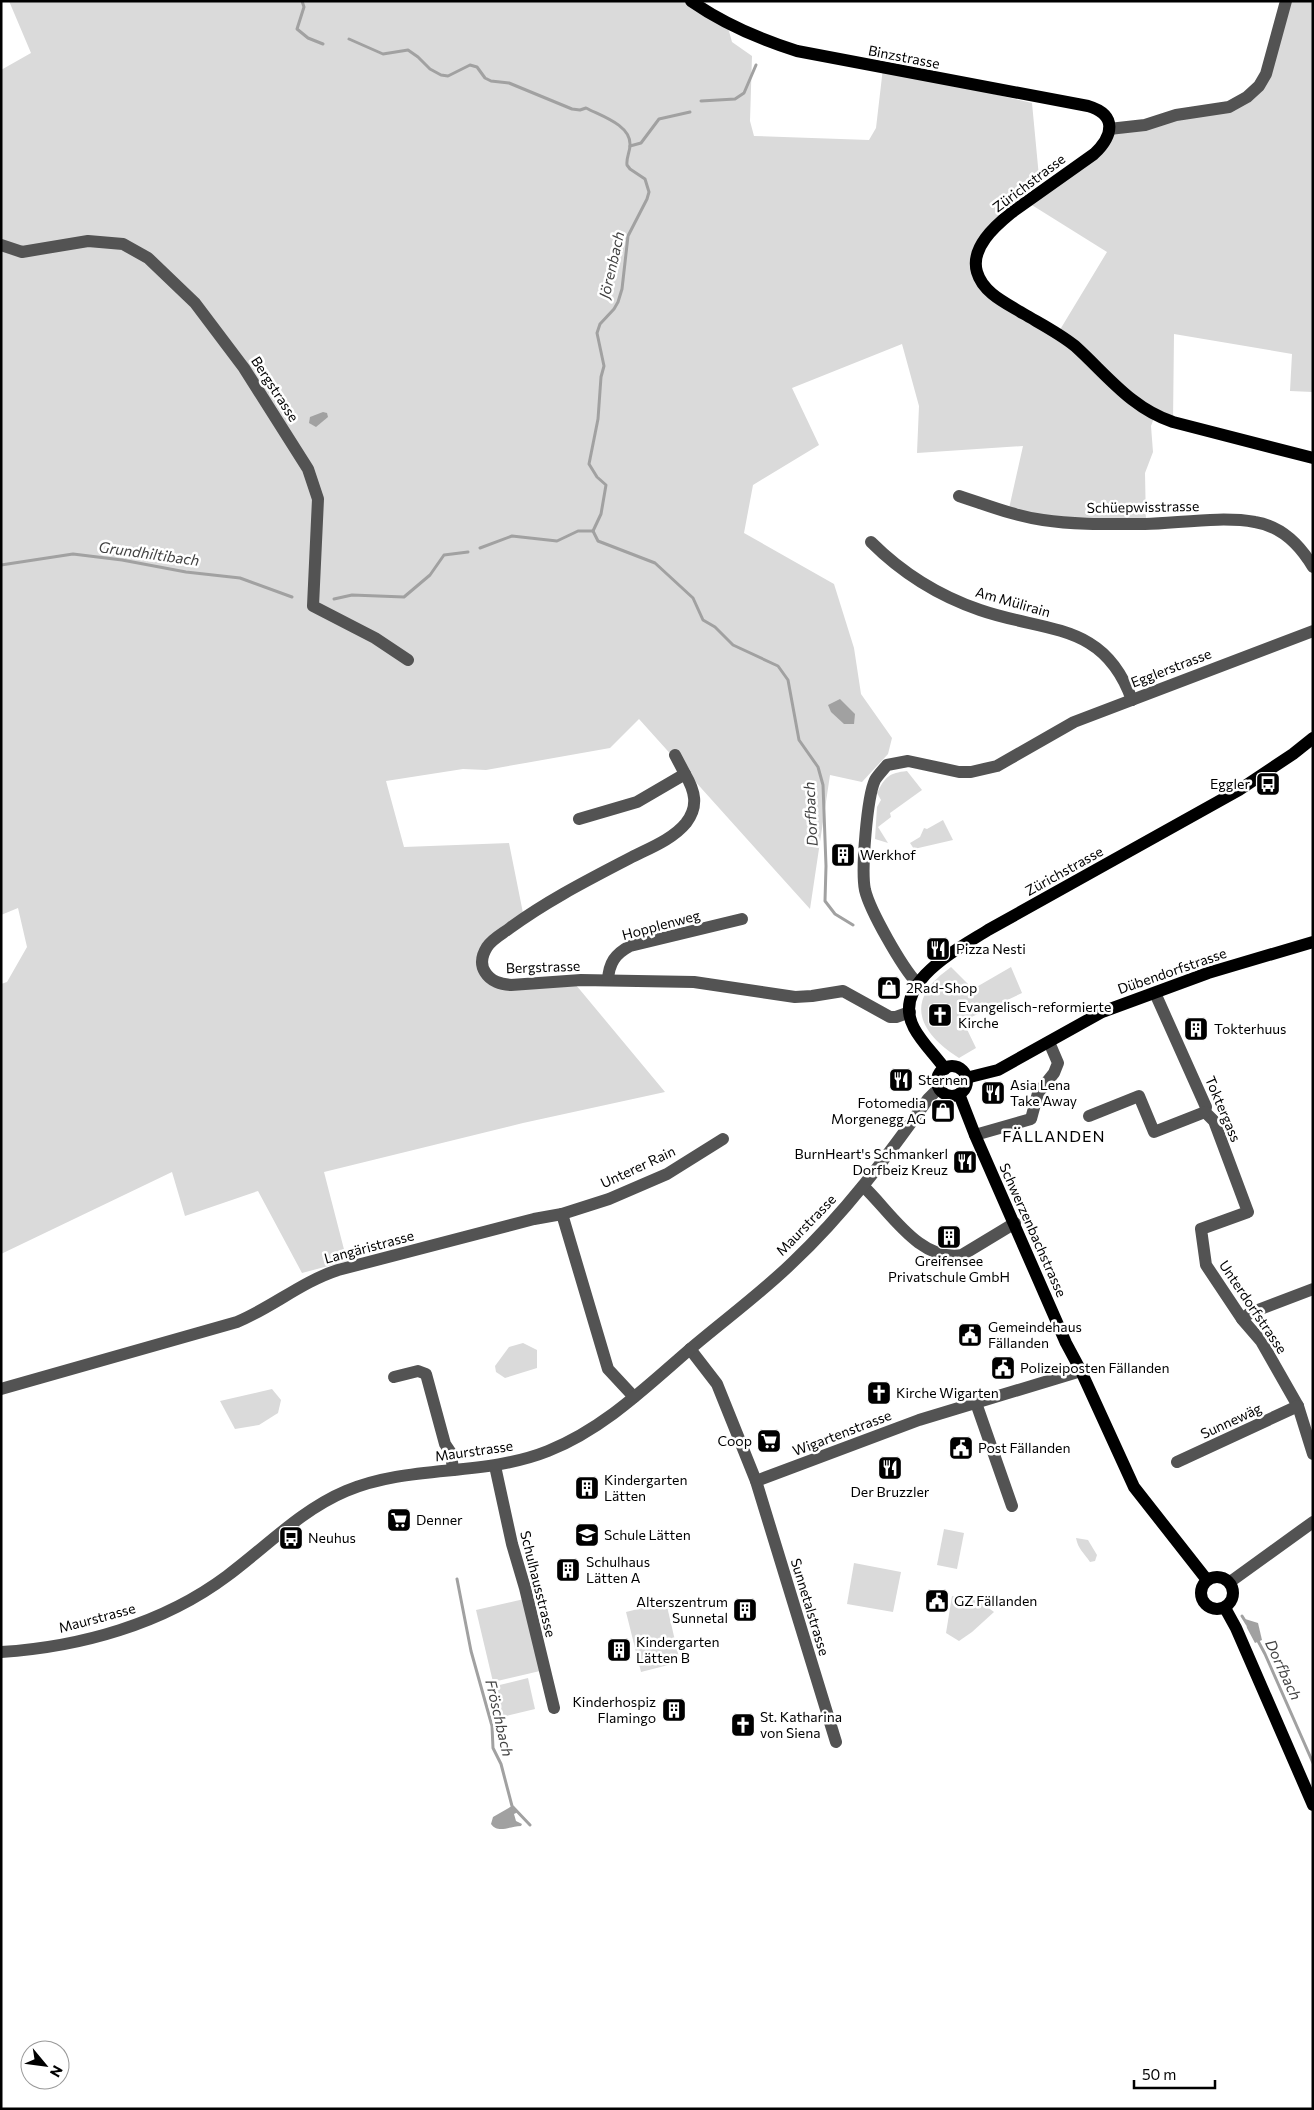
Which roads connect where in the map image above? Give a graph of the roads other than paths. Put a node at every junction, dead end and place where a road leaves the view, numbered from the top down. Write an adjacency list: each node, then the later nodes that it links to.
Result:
1 (691, 1): 3 (main road, Binzstrasse)
2 (1286, 1): 3 (street)
3 (1109, 129): 5 (main road, Zürichstrasse)
4 (1, 245): 10 (street, Bergstrasse)
5 (1313, 458)
6 (960, 496): 8 (street, Schüepwisstrasse)
7 (871, 542): 11 (street, Am Mülirain)
8 (1313, 567)
9 (1313, 631): 11 (street, Egglerstrasse)
10 (408, 660)
11 (1132, 700): 19 (street, Egglerstrasse)
12 (1313, 738): 19 (main road, Zürichstrasse)
13 (675, 755): 14 (street, Bergstrasse)
14 (685, 774): 15 (street); 18 (street, Bergstrasse)
15 (579, 819)
16 (742, 919): 18 (street, Hopplenweg)
17 (1313, 942): 20 (main road, Dübendorfstrasse)
18 (608, 980): 21 (street, Bergstrasse)
19 (917, 983): 21 (main road)
20 (1155, 993): 22 (main road, Dübendorfstrasse); 27 (street, Toktergass)
21 (910, 1012): 23 (main road)
22 (1049, 1042): 24 (main road, Dübendorfstrasse); 29 (street)
23 (945, 1068): 24 (main road); 25 (main road)
24 (966, 1078): 26 (main road)
25 (939, 1088): 26 (main road); 31 (street, Maurstrasse)
26 (959, 1094): 29 (main road, Schwerzenbachstrasse)
27 (1205, 1112): 28 (street); 34 (street, Toktergass)
28 (1089, 1116)
29 (975, 1135): 33 (main road, Schwerzenbachstrasse)
30 (723, 1139): 32 (street, Unterer Rain)
31 (863, 1186): 33 (street); 37 (street, Maurstrasse)
32 (562, 1214): 40 (street, Langäristrasse); 41 (street)
33 (1015, 1223): 38 (main road, Schwerzenbachstrasse)
34 (1200, 1229): 36 (street, Unterdorfstrasse)
35 (1313, 1289): 36 (street)
36 (1242, 1319): 43 (street, Unterdorfstrasse)
37 (690, 1349): 41 (street, Maurstrasse); 48 (street)
38 (1081, 1370): 42 (street, Wigartenstrasse); 51 (main road, Schwerzenbachstrasse)
39 (394, 1377): 47 (street)
40 (1, 1389)
41 (634, 1398): 46 (street, Maurstrasse)
42 (976, 1403): 48 (street, Wigartenstrasse); 49 (street)
43 (1298, 1406): 44 (street, Unterdorfstrasse); 45 (street, Sunnewäg)
44 (1313, 1454)
45 (1177, 1462)
46 (495, 1466): 47 (street, Maurstrasse); 55 (street, Schulhausstrasse)
47 (453, 1470): 54 (street, Maurstrasse)
48 (756, 1482): 56 (street, Sunnetalstrasse)
49 (1012, 1506)
50 (1313, 1522): 52 (street)
51 (1207, 1580): 52 (main road); 53 (main road)
52 (1230, 1582): 53 (main road)
53 (1225, 1608): 57 (main road)
54 (1, 1652)
55 (554, 1708)
56 (836, 1742)
57 (1313, 1806)

